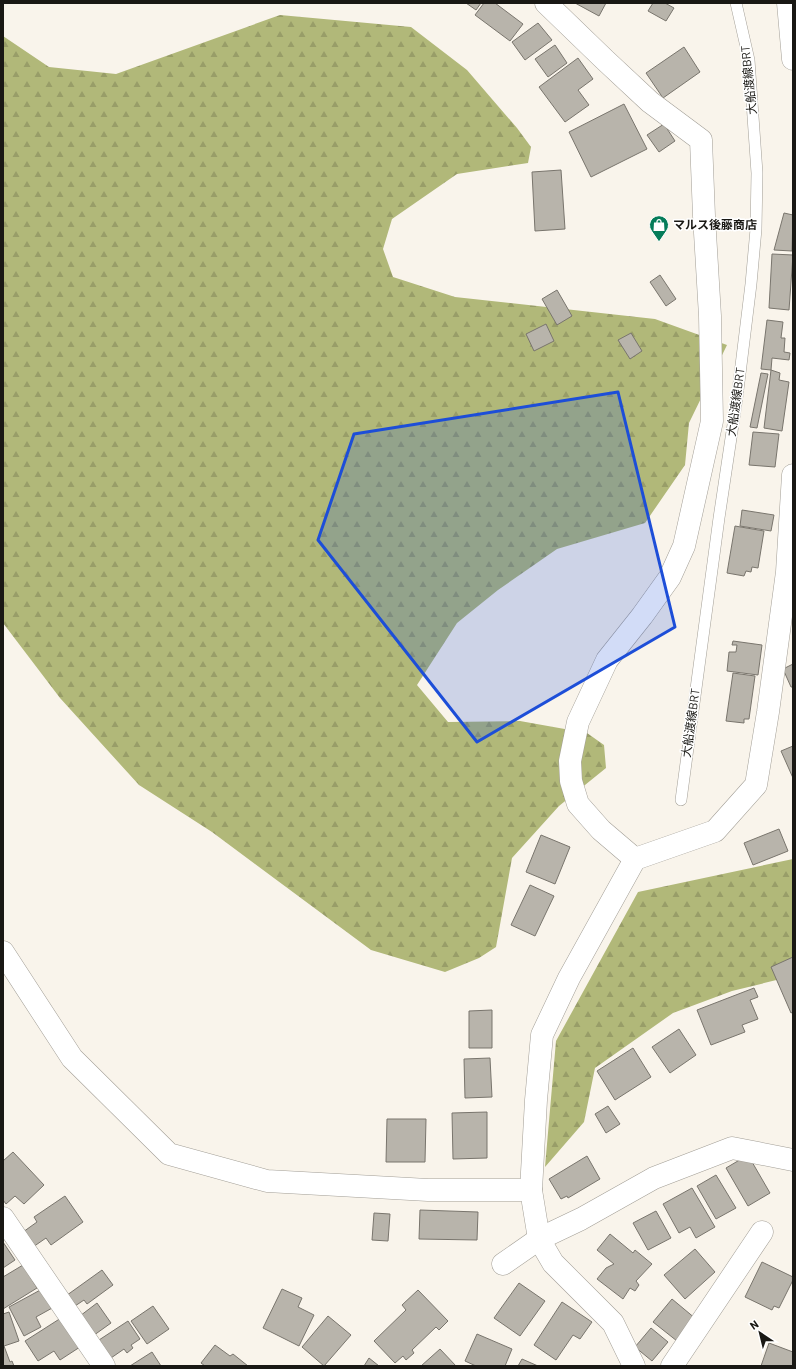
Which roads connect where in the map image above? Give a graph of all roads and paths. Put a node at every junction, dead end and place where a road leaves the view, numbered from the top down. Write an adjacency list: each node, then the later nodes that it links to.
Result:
1 (546, 3): 7 (street)
2 (736, 3): 6 (lane, 大船渡線BRT)
3 (788, 3): 4 (street)
4 (793, 59)
5 (793, 475): 7 (street)
6 (681, 800)
7 (635, 859): 10 (street)
8 (3, 952): 10 (street)
9 (793, 1160): 13 (street)
10 (531, 1190): 13 (street)
11 (3, 1218): 15 (street)
12 (762, 1232): 17 (street)
13 (539, 1239): 14 (street); 16 (street)
14 (503, 1264)
15 (104, 1366)
16 (634, 1366)
17 (672, 1366)

